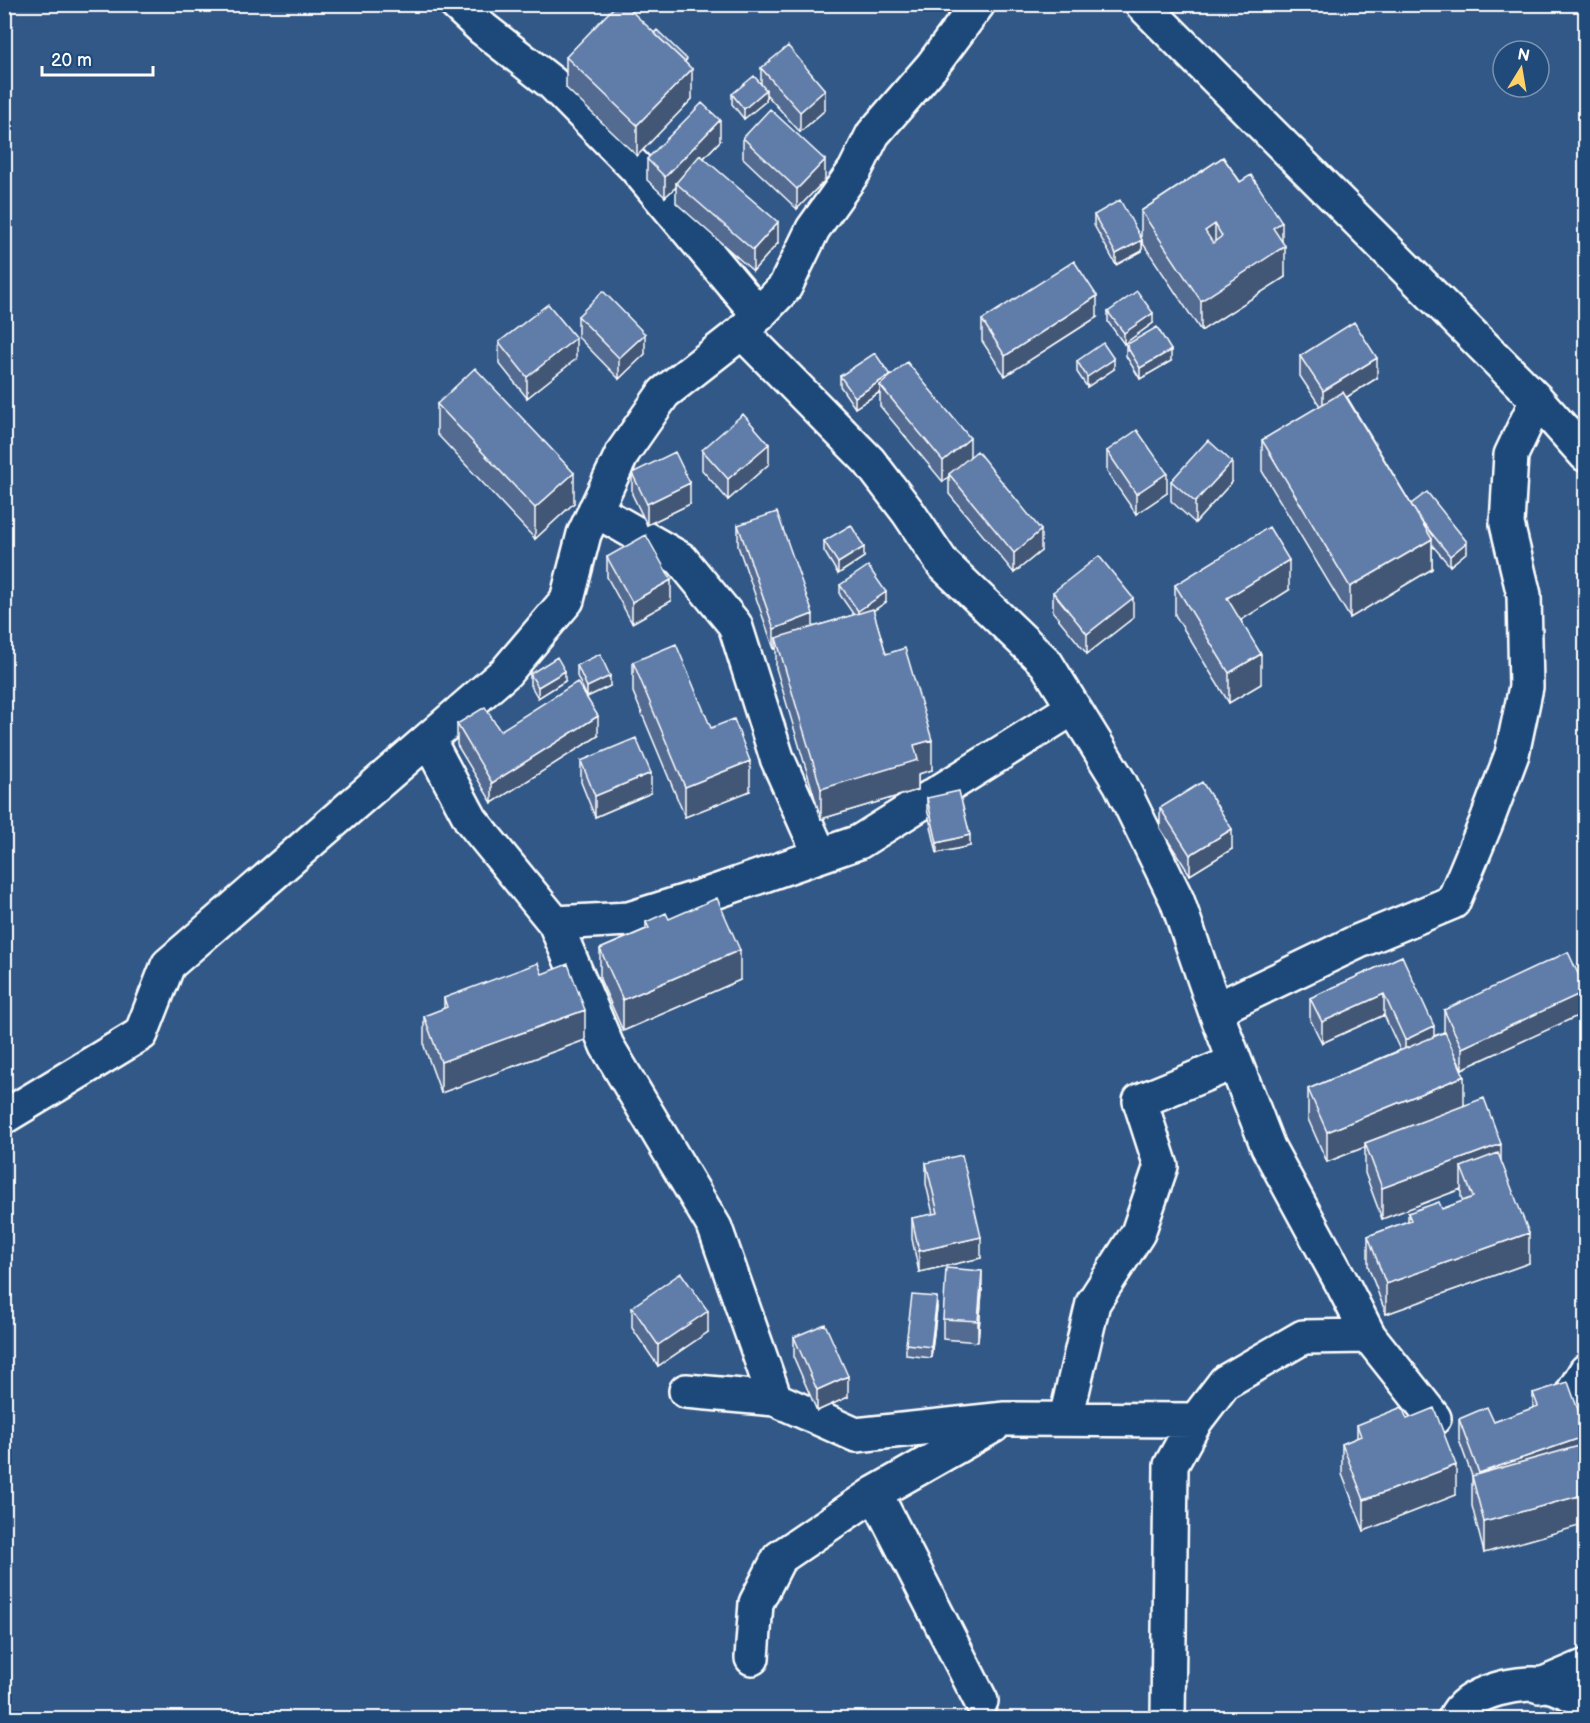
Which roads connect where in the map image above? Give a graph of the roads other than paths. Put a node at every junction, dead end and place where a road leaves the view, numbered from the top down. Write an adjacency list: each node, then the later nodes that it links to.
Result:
1 (456, 4): 4 (street)
2 (978, 4): 4 (street)
3 (1142, 4): 5 (street)
4 (750, 323): 7 (street); 8 (street)
5 (1537, 400): 6 (street); 12 (street)
6 (1586, 455)
7 (595, 510): 9 (street); 10 (street)
8 (1073, 708): 10 (street); 12 (street)
9 (429, 741): 11 (street); 14 (street)
10 (820, 855): 11 (street)
11 (555, 923): 17 (street)
12 (1215, 1010): 13 (street)
13 (1235, 1062): 15 (street); 18 (street)
14 (4, 1117)
15 (1369, 1336): 19 (street); 21 (street)
16 (686, 1391): 17 (street)
17 (775, 1399): 20 (street)
18 (1066, 1418): 20 (street); 21 (street)
19 (1434, 1418)
20 (1005, 1419): 22 (street)
21 (1196, 1420): 28 (street)
22 (875, 1493): 23 (street); 27 (street)
23 (752, 1658)
24 (1586, 1666): 25 (street)
25 (1539, 1686): 26 (street); 29 (street)
26 (1586, 1700)
27 (981, 1701)
28 (1168, 1719)
29 (1455, 1719)

